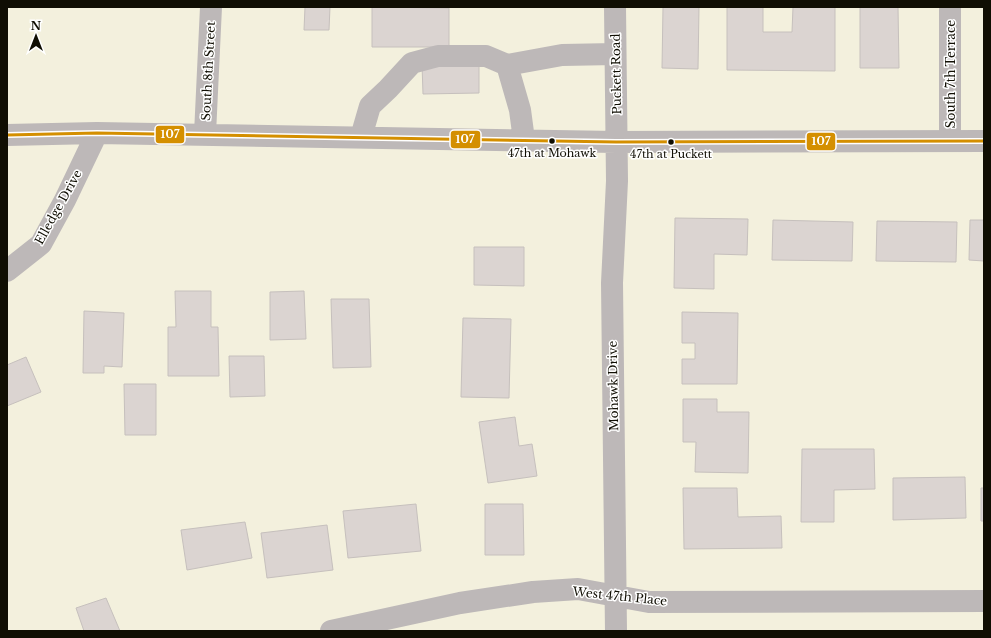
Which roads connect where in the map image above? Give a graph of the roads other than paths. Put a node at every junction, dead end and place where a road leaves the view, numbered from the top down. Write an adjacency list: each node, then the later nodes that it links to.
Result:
1 (211, 7): 7 (street, South 8th Street)
2 (615, 7): 4 (street, Puckett Road)
3 (950, 7): 11 (street, South 7th Terrace)
4 (615, 54): 5 (street); 13 (street, Puckett Road)
5 (508, 65): 9 (street); 10 (street)
6 (97, 133): 7 (street); 8 (street); 14 (street, Elledge Drive)
7 (205, 134): 9 (street)
8 (7, 135)
9 (361, 137): 10 (street)
10 (524, 140): 13 (street)
11 (950, 141): 12 (street); 13 (street)
12 (984, 141)
13 (616, 142): 15 (street, Mohawk Drive)
14 (7, 271)
15 (616, 595): 16 (street, West 47th Place); 17 (street, West 47th Place); 18 (street, Mohawk Drive)
16 (984, 601)
17 (331, 631)
18 (616, 631)

